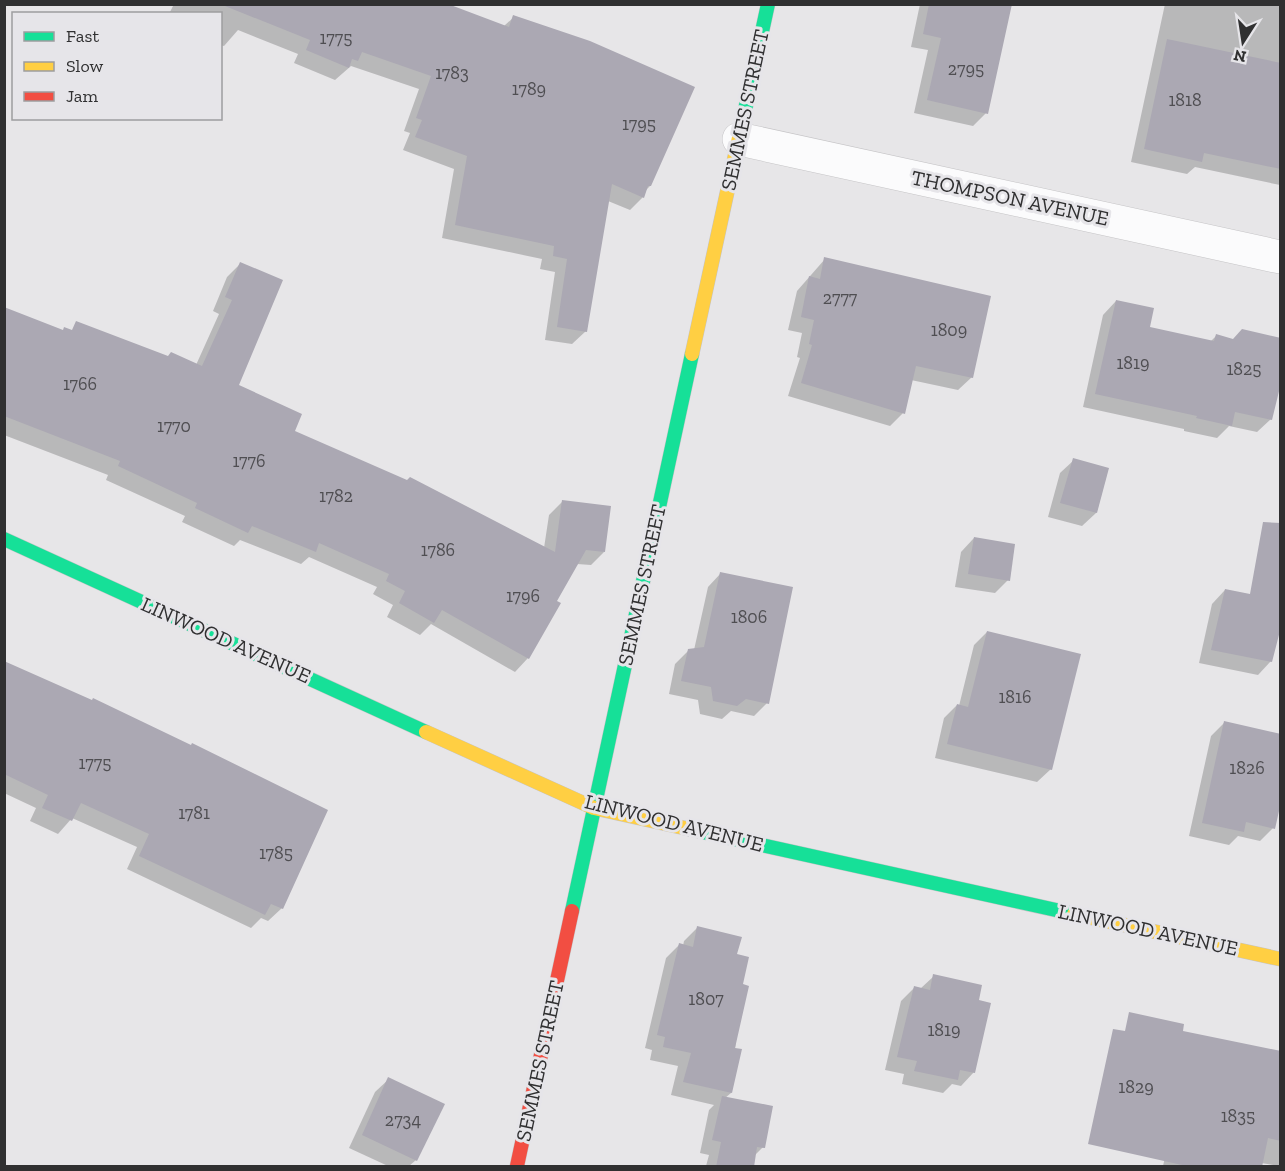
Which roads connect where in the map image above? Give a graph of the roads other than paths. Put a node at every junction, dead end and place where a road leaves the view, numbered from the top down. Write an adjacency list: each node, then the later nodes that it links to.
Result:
1 (767, 5): 2 (street, SEMMES STREET)
2 (739, 139): 3 (street, THOMPSON AVENUE); 5 (street, SEMMES STREET)
3 (1281, 257)
4 (4, 539): 5 (street, LINWOOD AVENUE)
5 (594, 808): 6 (street, LINWOOD AVENUE); 7 (street, SEMMES STREET)
6 (1281, 959)
7 (517, 1167)

